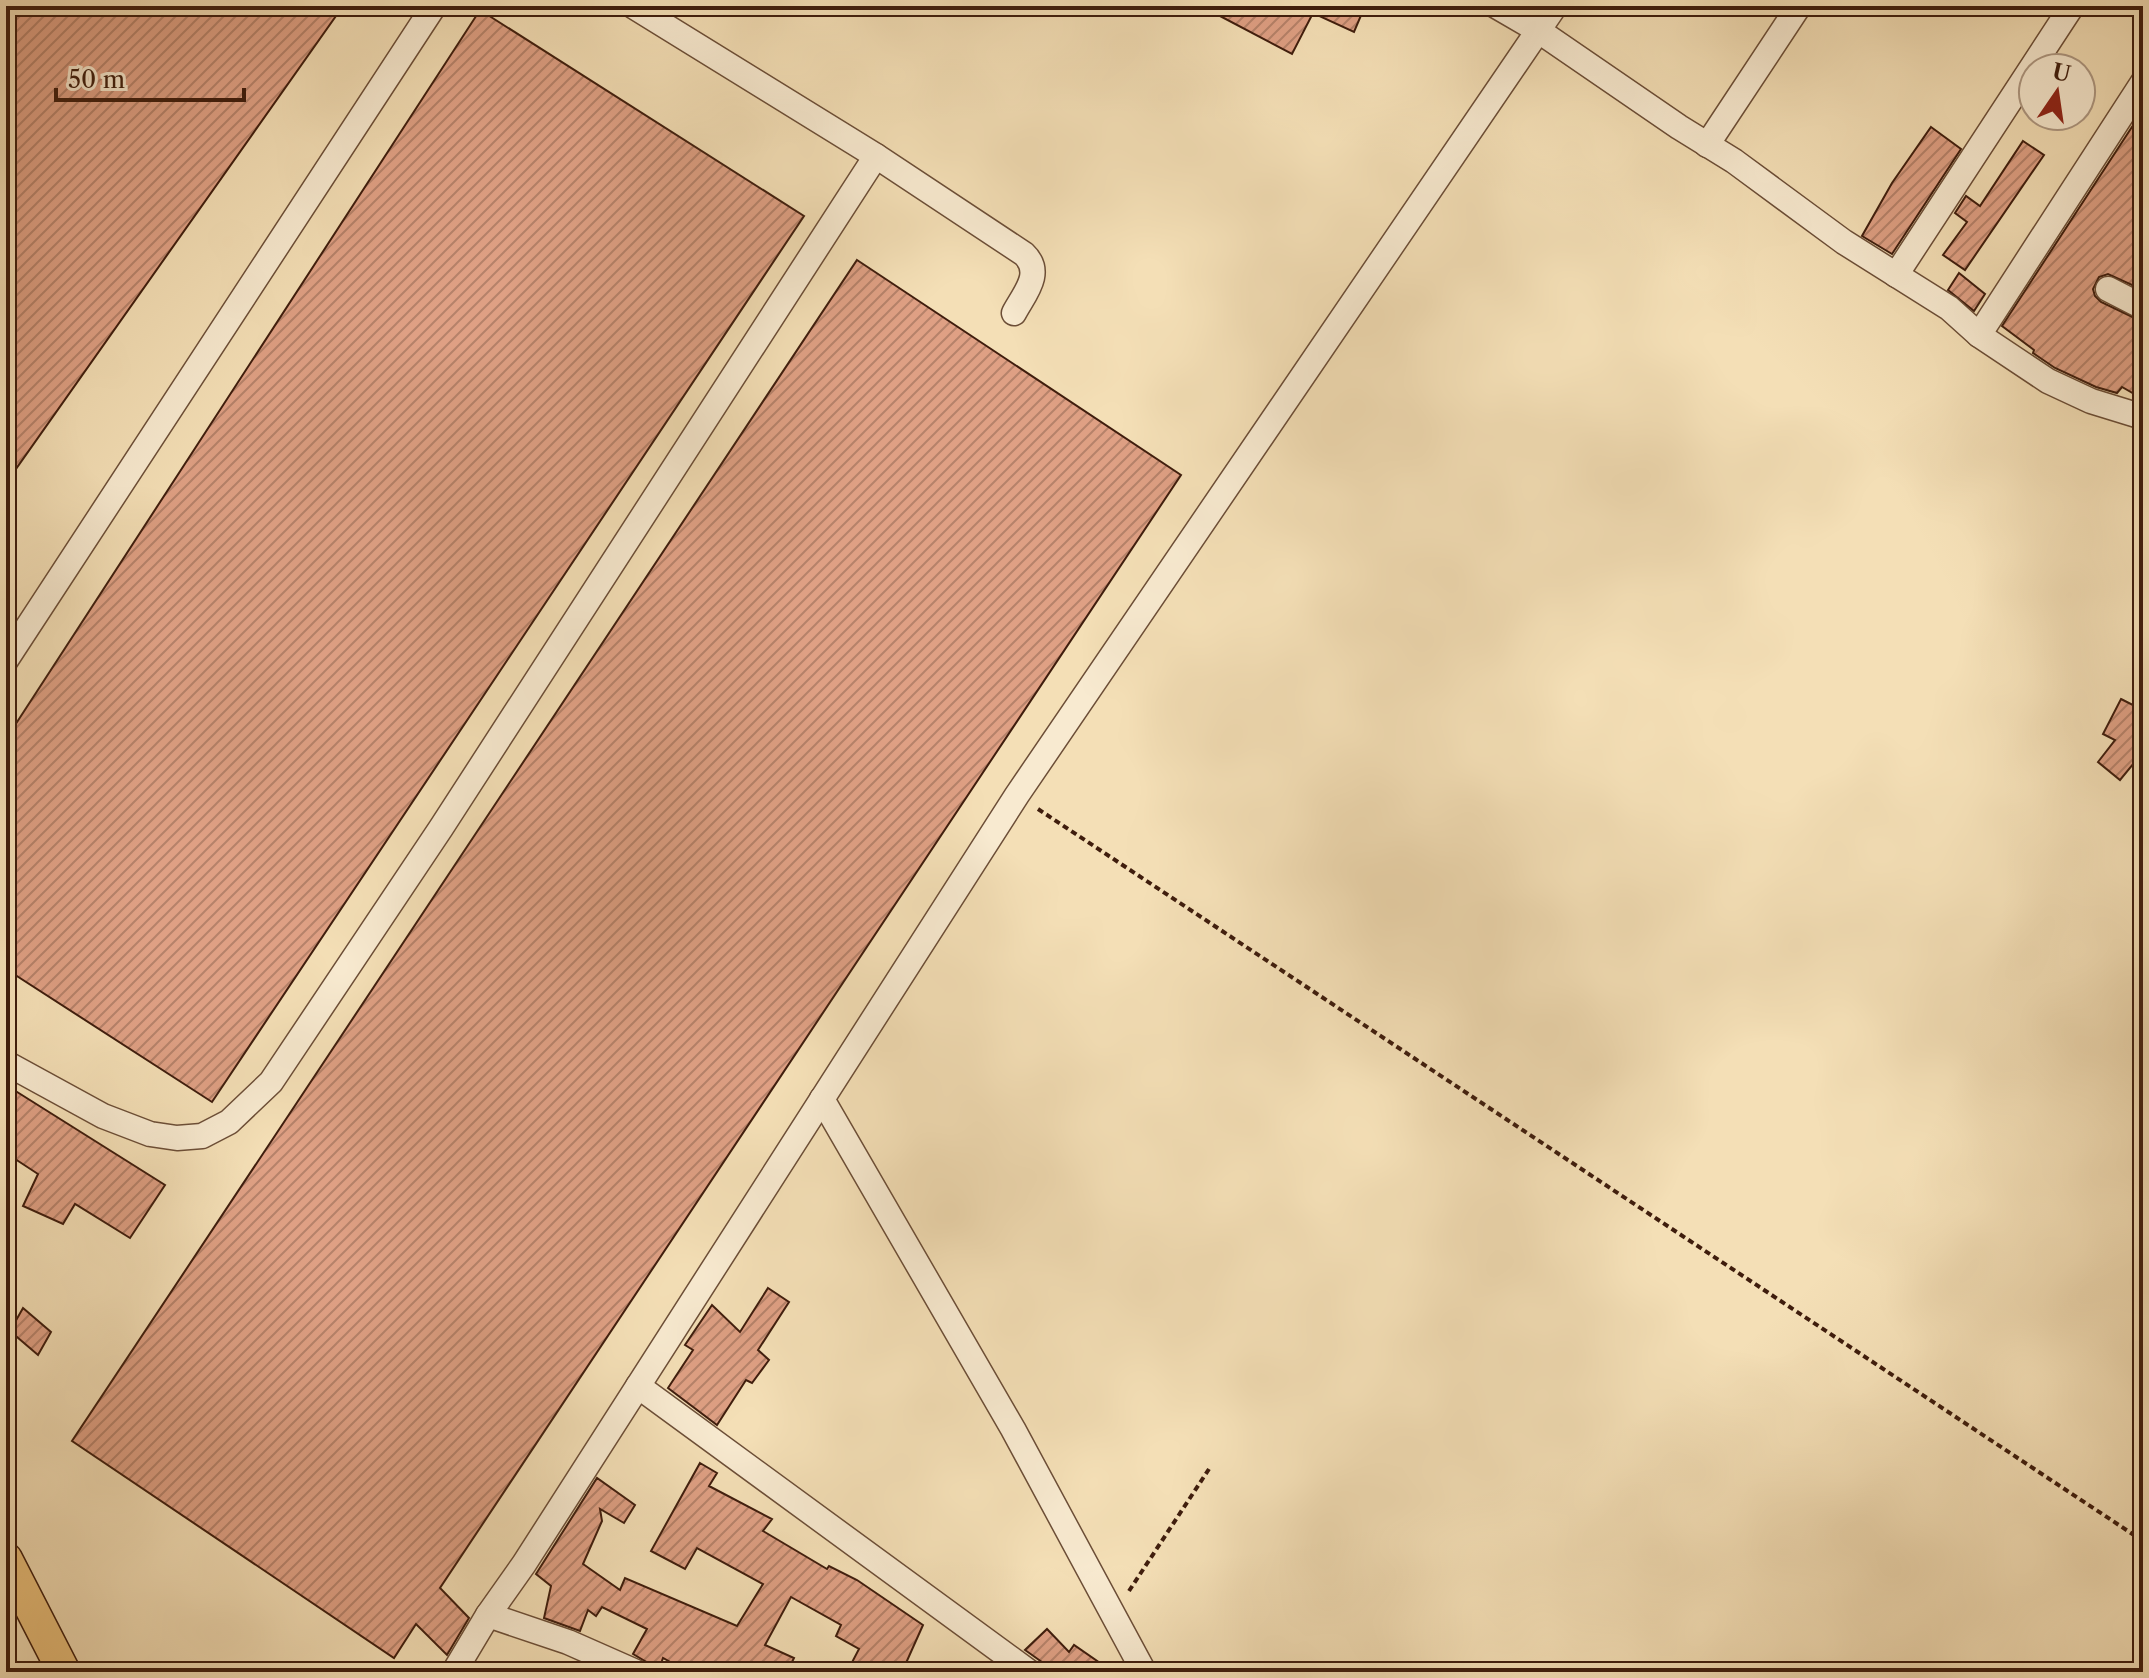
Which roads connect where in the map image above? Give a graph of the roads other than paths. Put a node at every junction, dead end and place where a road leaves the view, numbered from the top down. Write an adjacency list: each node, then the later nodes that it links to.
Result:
1 (434, 6): 17 (street)
2 (633, 6): 10 (street)
3 (1496, 6): 7 (street)
4 (1555, 6): 7 (street)
5 (1799, 6): 9 (street)
6 (2072, 6): 11 (street)
7 (1539, 31): 9 (street); 19 (street)
8 (2143, 82): 15 (street)
9 (1707, 145): 11 (street)
10 (876, 156): 14 (street); 18 (street)
11 (1896, 275): 15 (street)
12 (2108, 289): 13 (street)
13 (2143, 307)
14 (1014, 313)
15 (1979, 335): 16 (street)
16 (2143, 417)
17 (6, 660)
18 (6, 1063)
19 (822, 1099): 20 (street); 23 (street)
20 (638, 1386): 22 (street); 27 (street)
21 (6, 1559): 24 (main road)
22 (488, 1615): 25 (street); 26 (street)
23 (1139, 1662): 28 (street)
24 (64, 1672)
25 (454, 1672)
26 (636, 1672)
27 (1029, 1672)
28 (1117, 1672)

